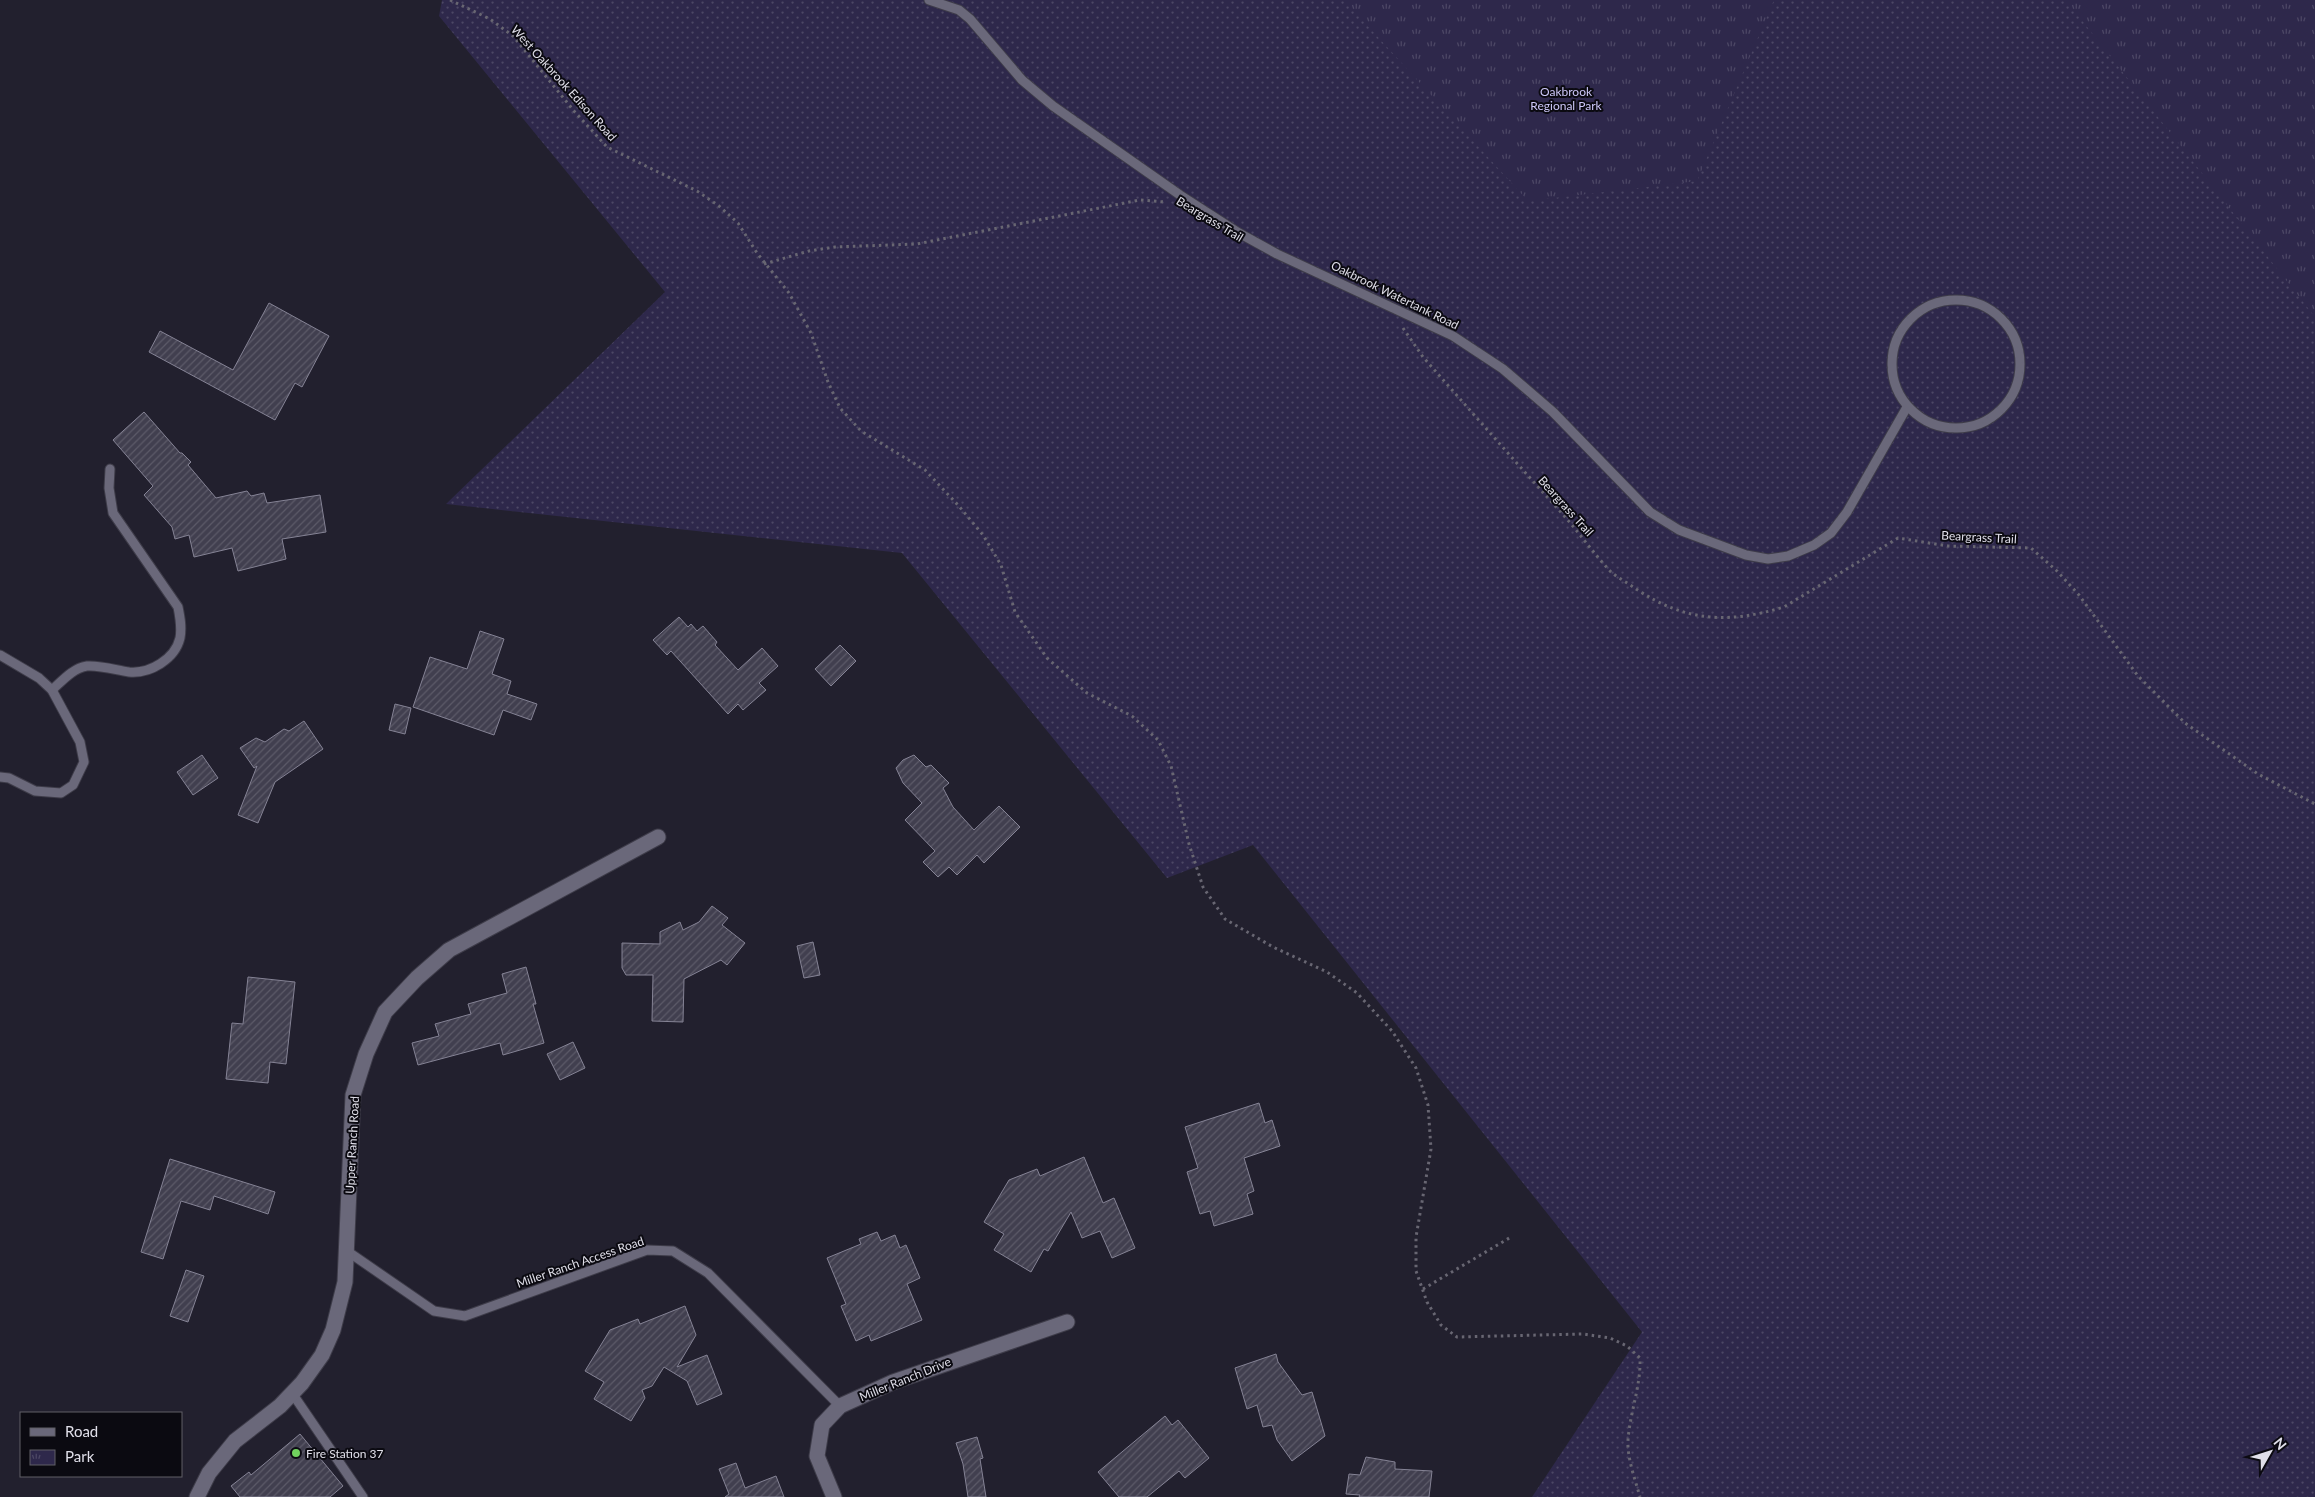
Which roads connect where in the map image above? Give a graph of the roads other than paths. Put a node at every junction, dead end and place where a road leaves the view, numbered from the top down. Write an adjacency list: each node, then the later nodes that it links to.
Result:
1 (929, 0): 2 (lane, Oakbrook Watertank Road)
2 (1907, 406): 2 (lane)
3 (110, 469): 5 (lane)
4 (0, 654): 5 (lane)
5 (52, 690): 6 (lane)
6 (0, 777)
7 (658, 837): 8 (street, Upper Ranch Road)
8 (347, 1251): 10 (street, Upper Ranch Road); 11 (lane, Miller Ranch Access Road)
9 (1067, 1322): 11 (street, Miller Ranch Drive)
10 (292, 1393): 12 (street, Upper Ranch Road); 13 (lane)
11 (840, 1406): 14 (street, Miller Ranch Drive)
12 (198, 1497)
13 (363, 1497)
14 (834, 1497)

